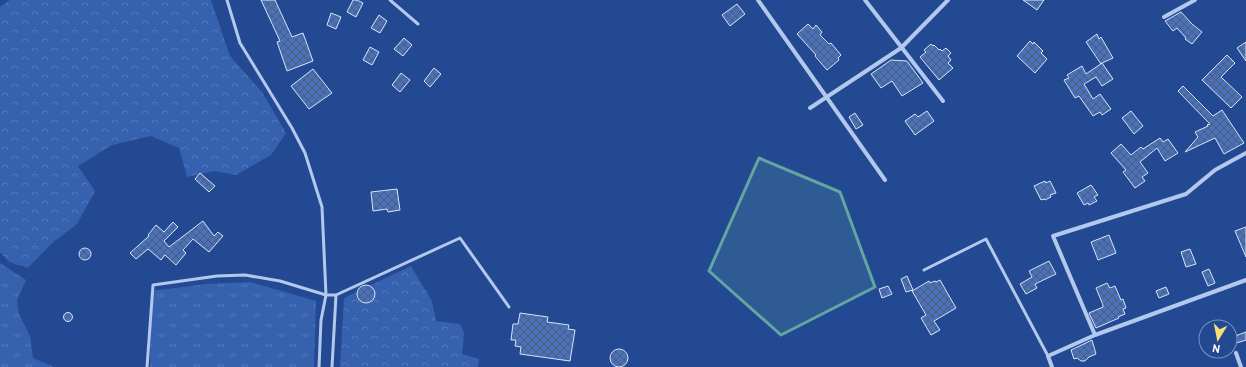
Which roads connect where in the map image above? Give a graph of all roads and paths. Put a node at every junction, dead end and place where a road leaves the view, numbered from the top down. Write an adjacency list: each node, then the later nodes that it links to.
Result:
1 (227, 0): 17 (lane)
2 (390, 0): 8 (lane)
3 (758, 0): 10 (street)
4 (865, 0): 9 (street)
5 (948, 0): 9 (street)
6 (1195, 0): 7 (street)
7 (1164, 16)
8 (418, 24)
9 (901, 48): 10 (street); 11 (street)
10 (826, 98): 12 (street); 14 (street)
11 (944, 101)
12 (810, 108)
13 (1246, 153): 20 (street)
14 (885, 180)
15 (924, 270): 21 (lane)
16 (1246, 280): 20 (street)
17 (326, 295): 18 (lane); 22 (lane); 23 (lane)
18 (336, 295): 19 (lane); 24 (lane)
19 (509, 307)
20 (1095, 335): 21 (street)
21 (1048, 356): 25 (street)
22 (147, 367)
23 (319, 367)
24 (332, 367)
25 (1052, 367)

